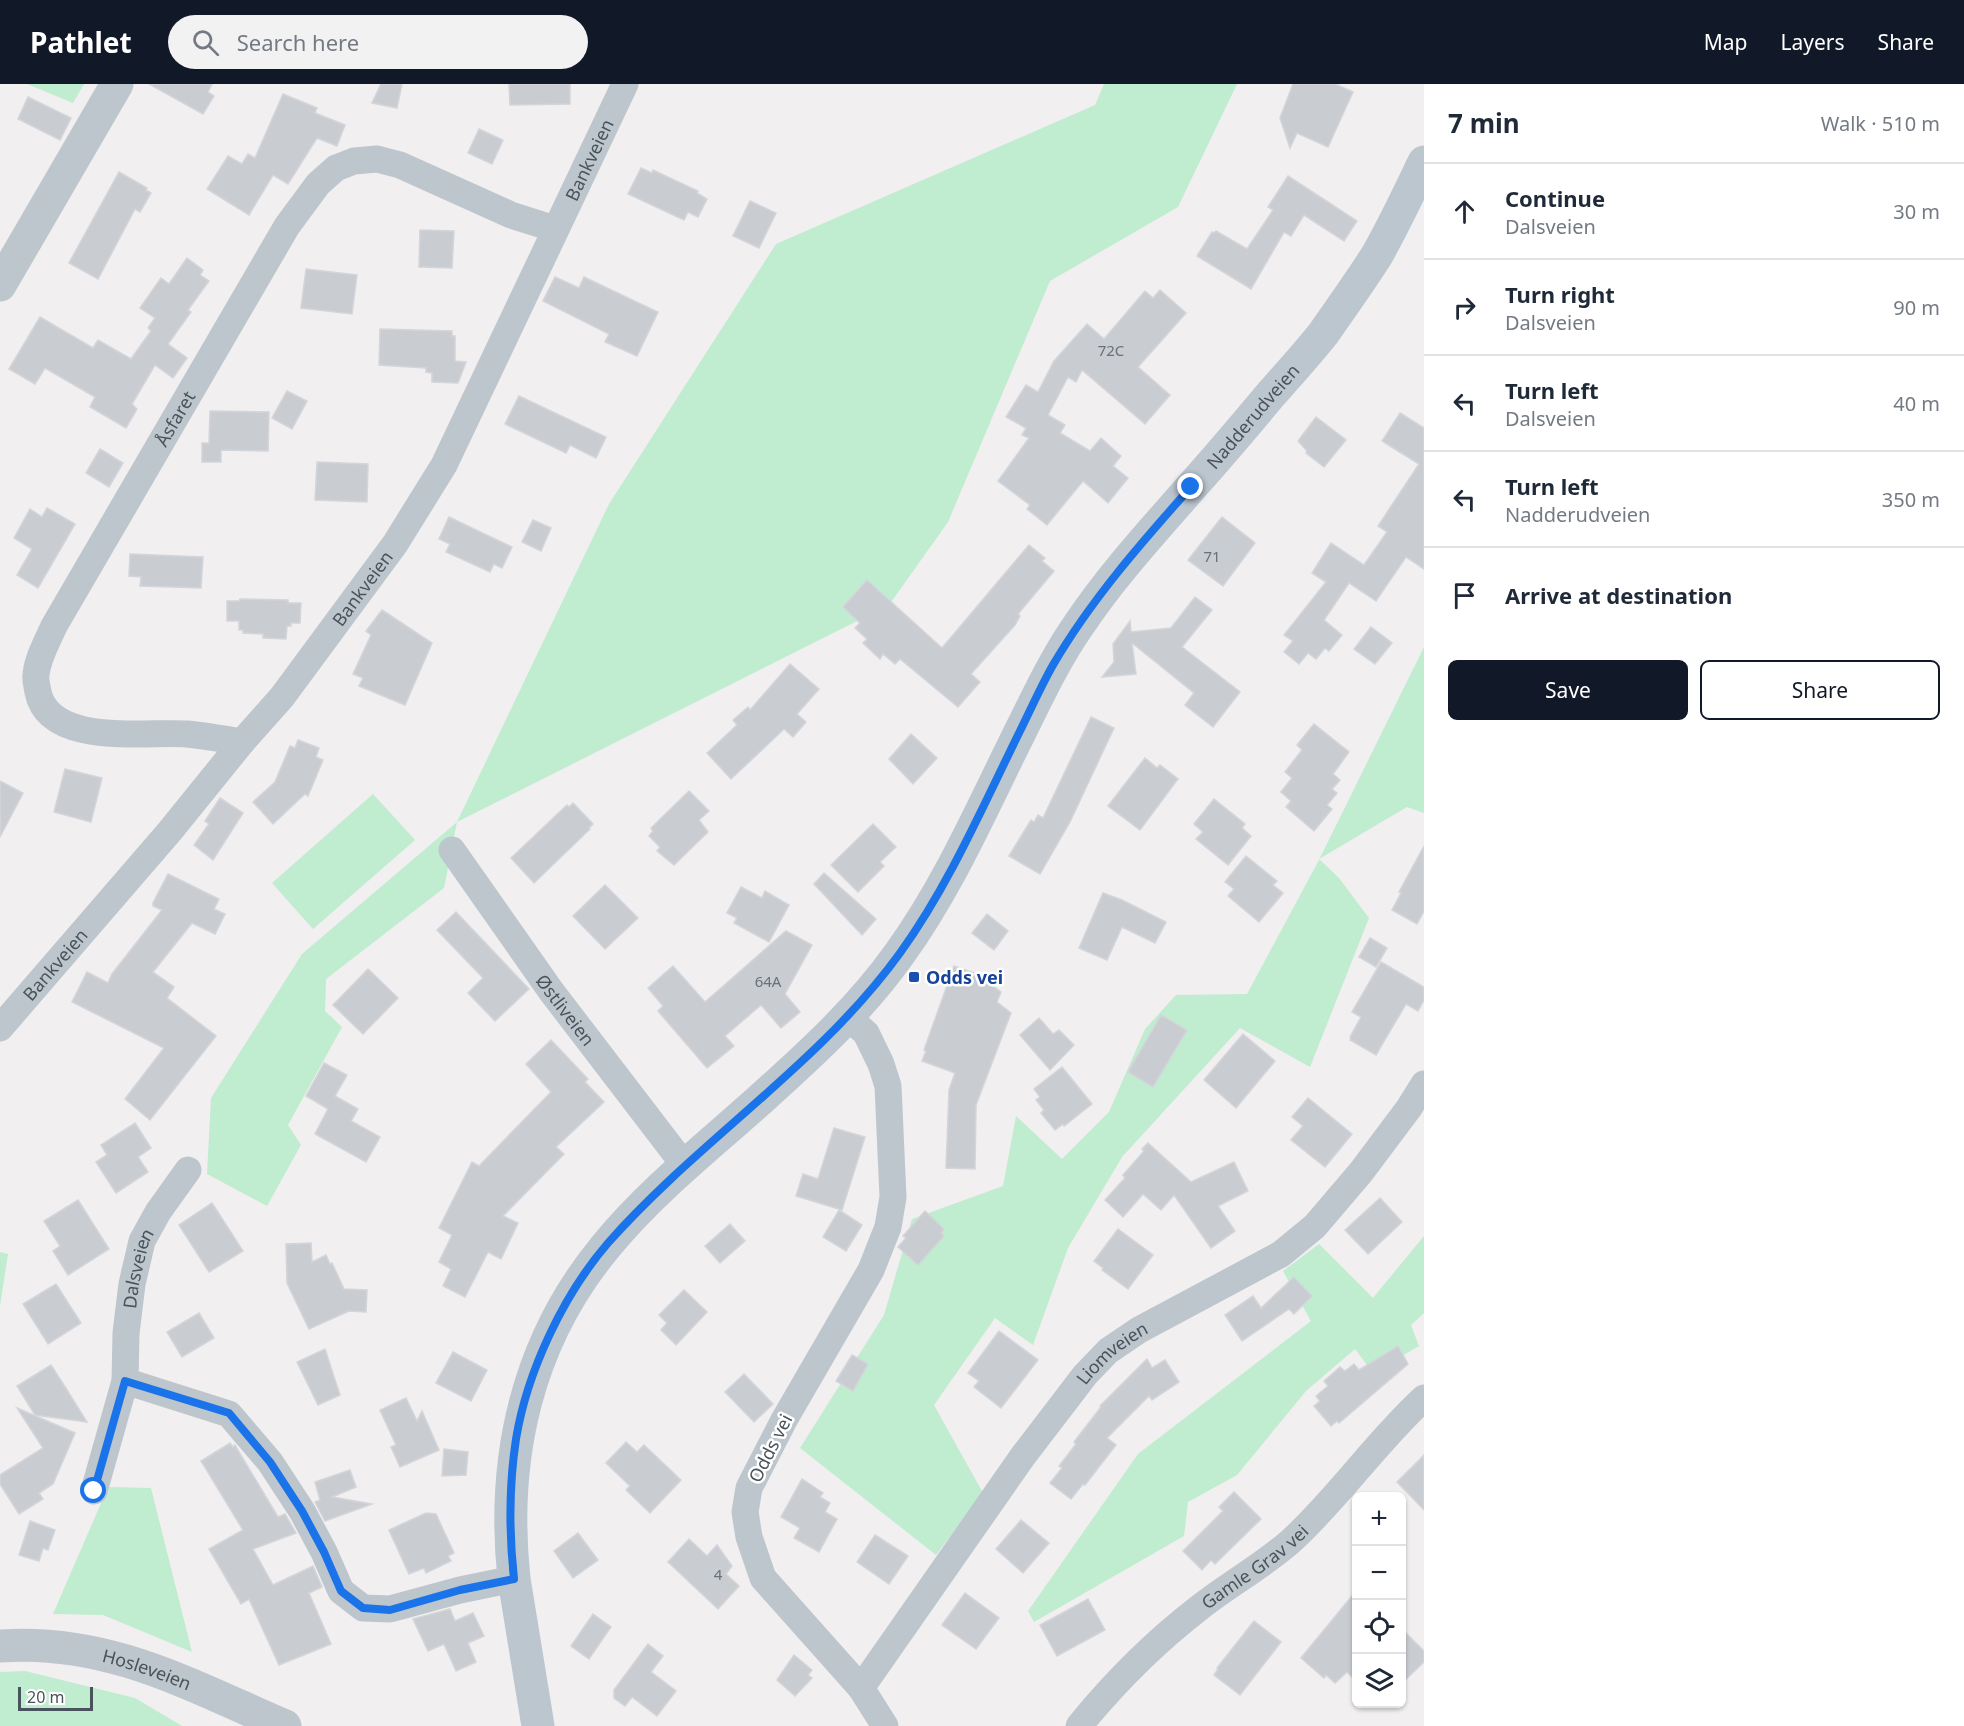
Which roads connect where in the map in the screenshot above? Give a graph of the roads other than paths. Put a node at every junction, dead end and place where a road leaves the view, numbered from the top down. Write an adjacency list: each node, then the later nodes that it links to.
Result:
1 (117, 84): 5 (street)
2 (625, 84): 4 (street, Bankveien)
3 (1424, 162): 8 (main road, Nadderudveien)
4 (555, 229): 6 (street, Bankveien); 6 (street, Åsfaret)
5 (0, 285)
6 (242, 742): 9 (street, Bankveien)
7 (452, 850): 11 (street, Østliveien)
8 (847, 1017): 11 (main road, Nadderudveien); 18 (street, Odds vei)
9 (0, 1028)
10 (1424, 1084): 18 (street, Liomveien)
11 (685, 1166): 16 (main road, Nadderudveien)
12 (188, 1170): 13 (street, Dalsveien)
13 (125, 1381): 15 (street, Dalsveien); 16 (street)
14 (1424, 1398): 22 (street, Gamle Grav vei)
15 (94, 1491)
16 (514, 1579): 20 (main road, Nadderudveien)
17 (0, 1646): 19 (street, Hosleveien)
18 (861, 1688): 21 (street, Odds vei)
19 (285, 1726)
20 (538, 1726)
21 (885, 1726)
22 (1079, 1726)

